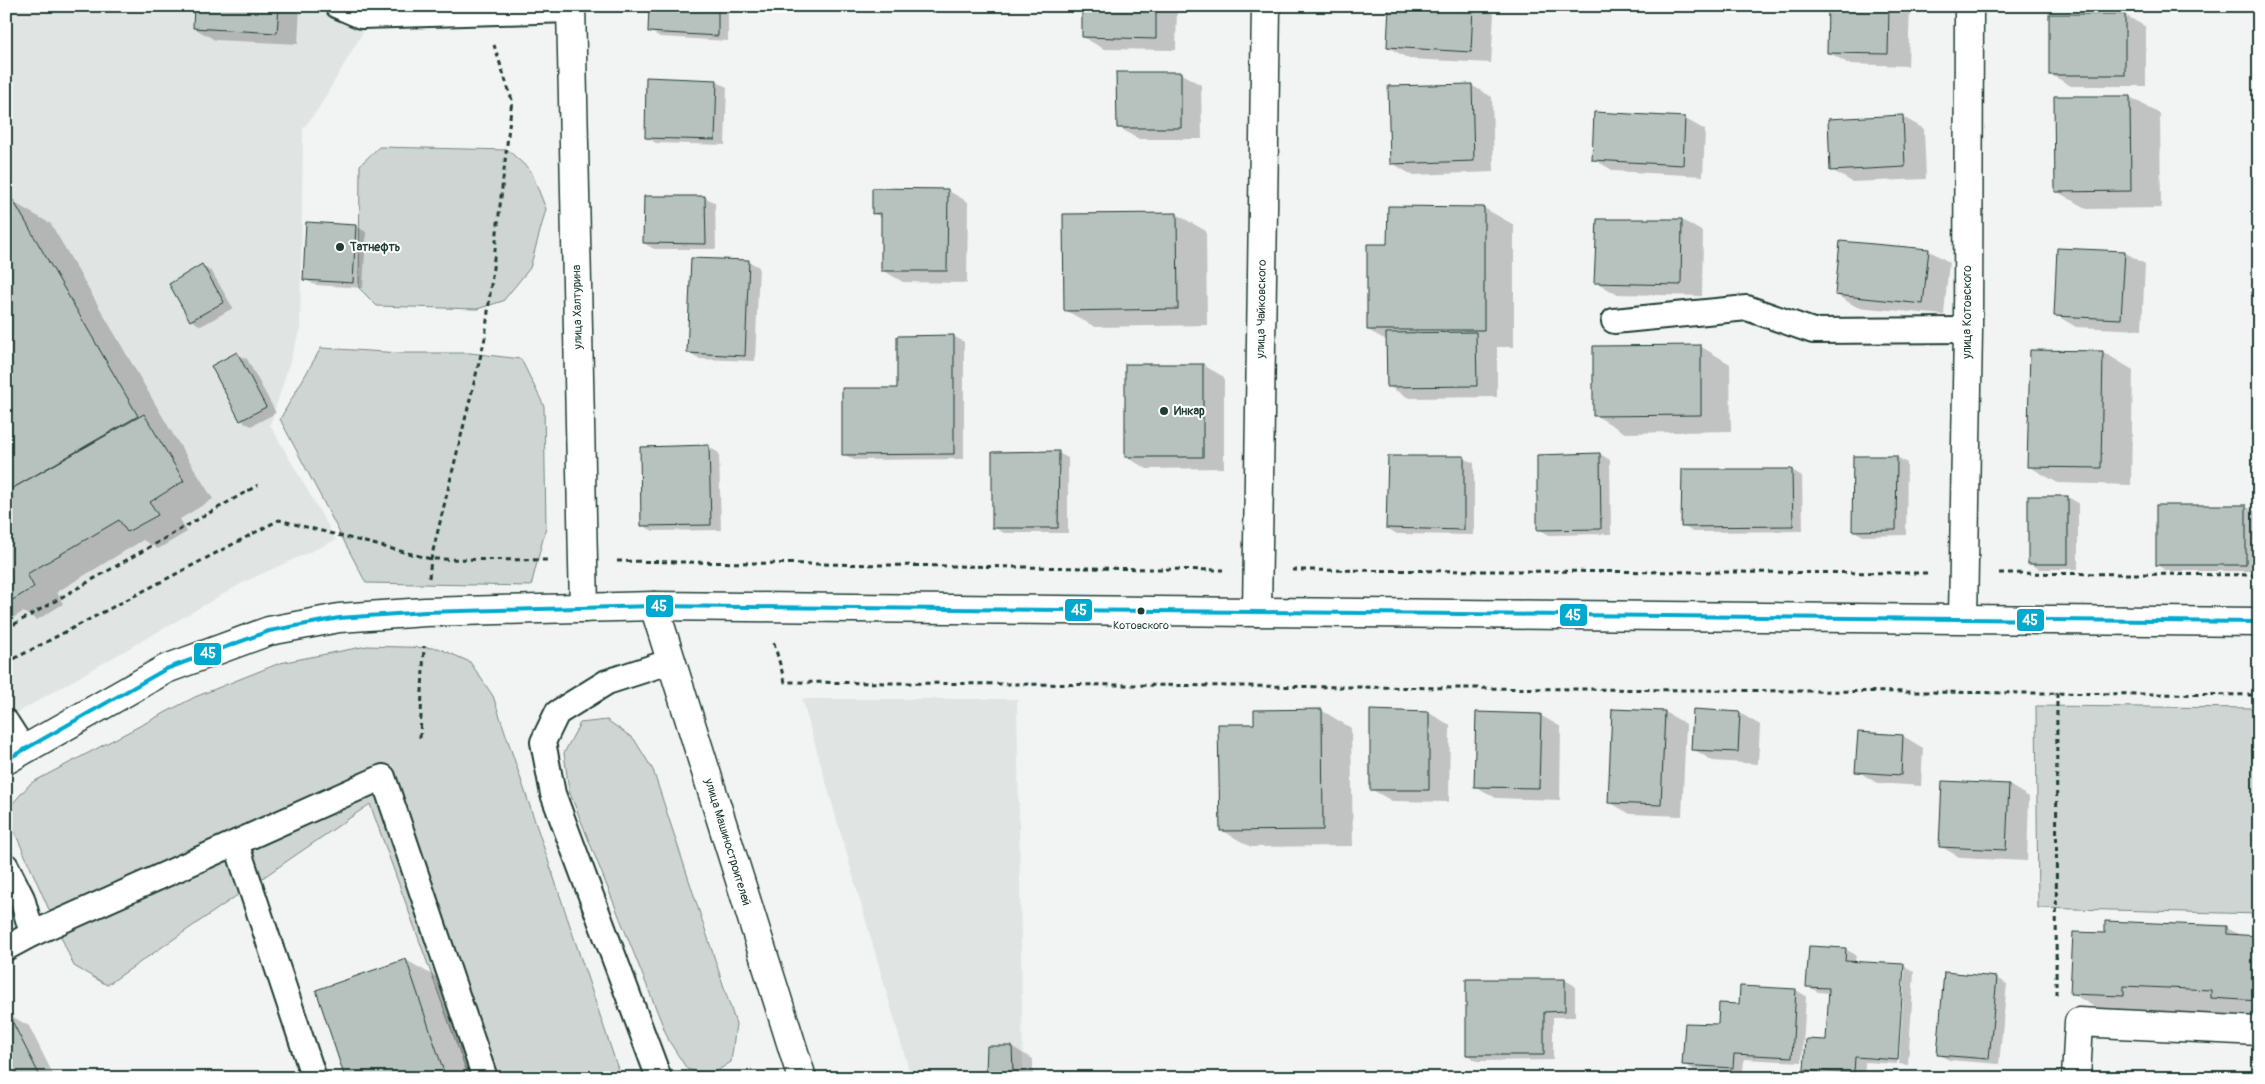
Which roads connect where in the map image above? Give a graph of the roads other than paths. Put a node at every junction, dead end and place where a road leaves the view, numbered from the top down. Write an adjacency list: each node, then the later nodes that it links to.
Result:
1 (338, 6): 5 (lane)
2 (1266, 6): 10 (main road, улица Чайковского)
3 (1969, 6): 7 (main road, улица Котовского)
4 (572, 8): 5 (lane); 9 (main road, улица Халтурина)
5 (484, 9)
6 (1614, 321): 7 (lane)
7 (1968, 330): 11 (main road, улица Котовского)
8 (654, 606): 9 (main road); 10 (main road); 13 (main road, улица Машиностроителей)
9 (584, 608): 15 (main road)
10 (1257, 612): 11 (main road)
11 (1963, 618): 12 (main road)
12 (2259, 622)
13 (672, 661): 23 (lane); 24 (main road, улица Машиностроителей)
14 (6, 722): 15 (lane)
15 (15, 755)
16 (236, 843): 18 (lane); 21 (lane); 22 (lane)
17 (6, 866): 18 (lane)
18 (32, 934): 19 (lane)
19 (6, 948)
20 (2259, 1031): 25 (main road)
21 (314, 1078)
22 (485, 1078)
23 (659, 1078)
24 (802, 1078)
25 (2076, 1078)

